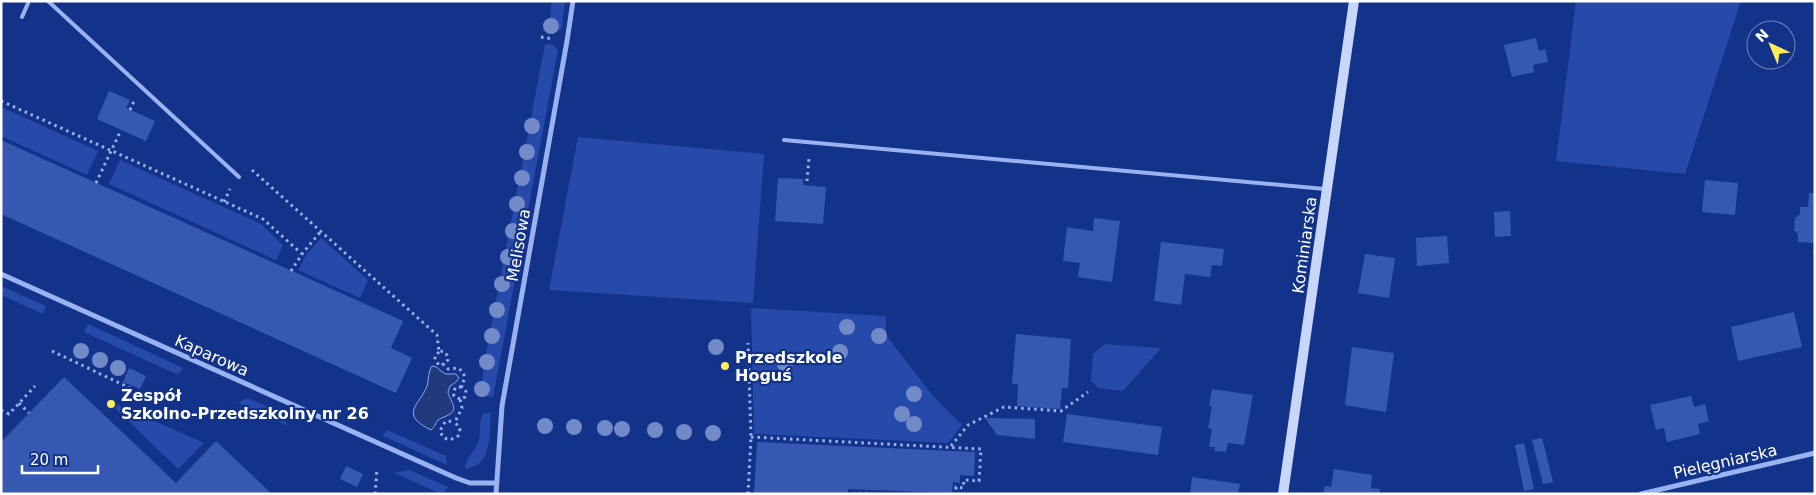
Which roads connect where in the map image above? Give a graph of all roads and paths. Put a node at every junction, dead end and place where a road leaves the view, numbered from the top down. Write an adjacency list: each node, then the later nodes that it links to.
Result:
1 (29, 1): 5 (lane)
2 (48, 1): 11 (lane)
3 (573, 1): 37 (street, Melisowa)
4 (1354, 1): 14 (street, Kominiarska)
5 (22, 18)
6 (1, 101): 10 (path)
7 (121, 130): 10 (path)
8 (784, 140): 9 (lane)
9 (810, 143): 12 (path); 14 (lane)
10 (112, 150): 13 (path); 15 (path)
11 (239, 177): 15 (path); 16 (path)
12 (807, 181)
13 (96, 183)
14 (1327, 189): 44 (street, Kominiarska)
15 (224, 202): 17 (path)
16 (321, 231): 17 (path); 22 (path)
17 (302, 254): 18 (path)
18 (291, 271)
19 (1, 274): 37 (street, Kaparowa)
20 (748, 344): 33 (path)
21 (52, 351): 27 (path)
22 (439, 352): 23 (path); 23 (path)
23 (444, 364): 25 (path)
24 (35, 386): 29 (path)
25 (462, 387): 28 (path); 28 (path)
26 (1088, 392): 34 (path)
27 (138, 399)
28 (460, 399): 32 (path)
29 (19, 403): 30 (path); 31 (path)
30 (1, 410)
31 (29, 413)
32 (455, 422): 32 (path)
33 (751, 437): 34 (path); 40 (path)
34 (950, 447): 43 (path)
35 (1815, 453): 45 (street, Pielęgniarska)
36 (377, 470): 38 (path)
37 (497, 483): 39 (street, Melisowa)
38 (376, 494)
39 (496, 494)
40 (748, 494)
41 (852, 494): 42 (path)
42 (872, 494)
43 (956, 494)
44 (1283, 494)
45 (1641, 494)

